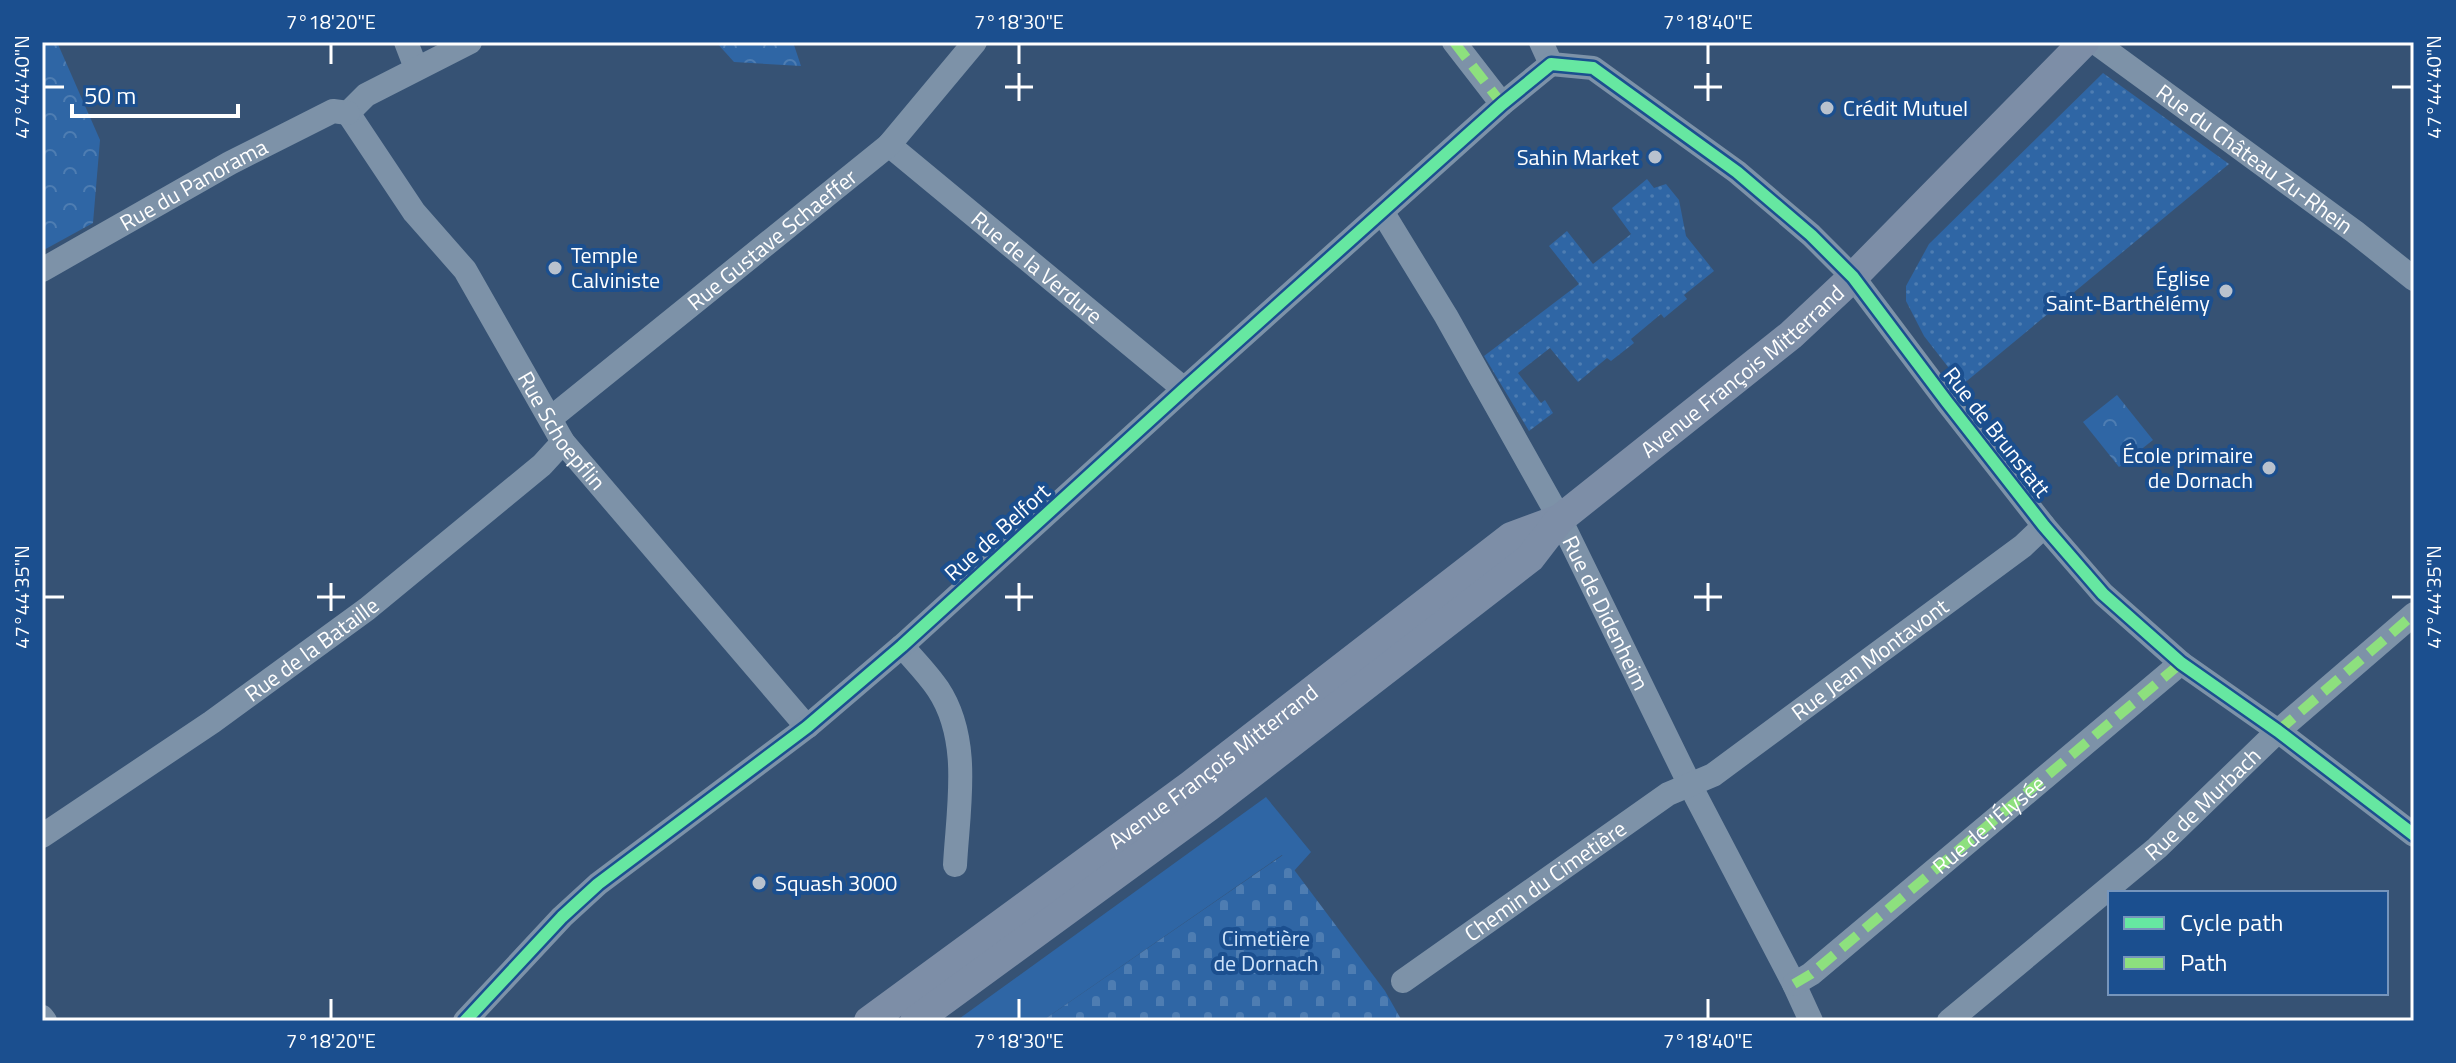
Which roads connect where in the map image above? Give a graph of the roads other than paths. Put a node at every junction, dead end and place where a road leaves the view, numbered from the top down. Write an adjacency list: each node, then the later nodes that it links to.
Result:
1 (406, 42): 9 (street)
2 (470, 42): 9 (street)
3 (975, 42): 12 (street, Rue Gustave Schaeffer)
4 (1454, 42): 10 (street)
5 (1541, 42): 8 (street)
6 (2084, 42): 15 (main road, Avenue François Mitterrand)
7 (2095, 42): 16 (street, Rue du Château Zu-Rhein)
8 (1551, 64): 10 (street, Rue de Belfort); 15 (street, Rue de Brunstatt)
9 (416, 68): 11 (street)
10 (1502, 104): 13 (street, Rue de Belfort)
11 (348, 113): 14 (street, Rue du Panorama); 18 (street, Rue Schoepflin)
12 (889, 145): 17 (street, Rue de la Verdure); 18 (street, Rue Gustave Schaeffer)
13 (1383, 213): 17 (street, Rue de Belfort); 20 (street, Rue de Didenheim)
14 (42, 270)
15 (1853, 277): 20 (main road, Avenue François Mitterrand); 21 (street, Rue de Brunstatt)
16 (2414, 279)
17 (1184, 389): 23 (street, Rue de Belfort)
18 (551, 418): 19 (street, Rue Schoepflin)
19 (563, 442): 25 (street, Rue Schoepflin); 29 (street, Rue de la Bataille)
20 (1560, 519): 27 (street, Rue de Didenheim); 34 (main road, Avenue François Mitterrand); 35 (main road, Avenue François Mitterrand)
21 (2044, 526): 24 (street, Rue de Brunstatt); 27 (street, Rue Jean Montavont)
22 (2414, 614): 26 (street, Rue de Murbach)
23 (902, 646): 25 (street, Rue de Belfort); 30 (street)
24 (2181, 663): 26 (street, Rue de Brunstatt); 32 (street, Rue de l'Élysée)
25 (807, 727): 33 (street, Rue de Belfort)
26 (2278, 731): 28 (street, Rue de Brunstatt); 37 (street, Rue de Murbach)
27 (1690, 785): 31 (street, Chemin du Cimetière); 32 (street, Rue de Didenheim)
28 (2414, 835)
29 (42, 836)
30 (955, 865)
31 (1403, 981)
32 (1794, 984): 36 (street, Rue de Didenheim)
33 (465, 1021)
34 (869, 1021)
35 (915, 1021)
36 (1811, 1021)
37 (1949, 1021)

